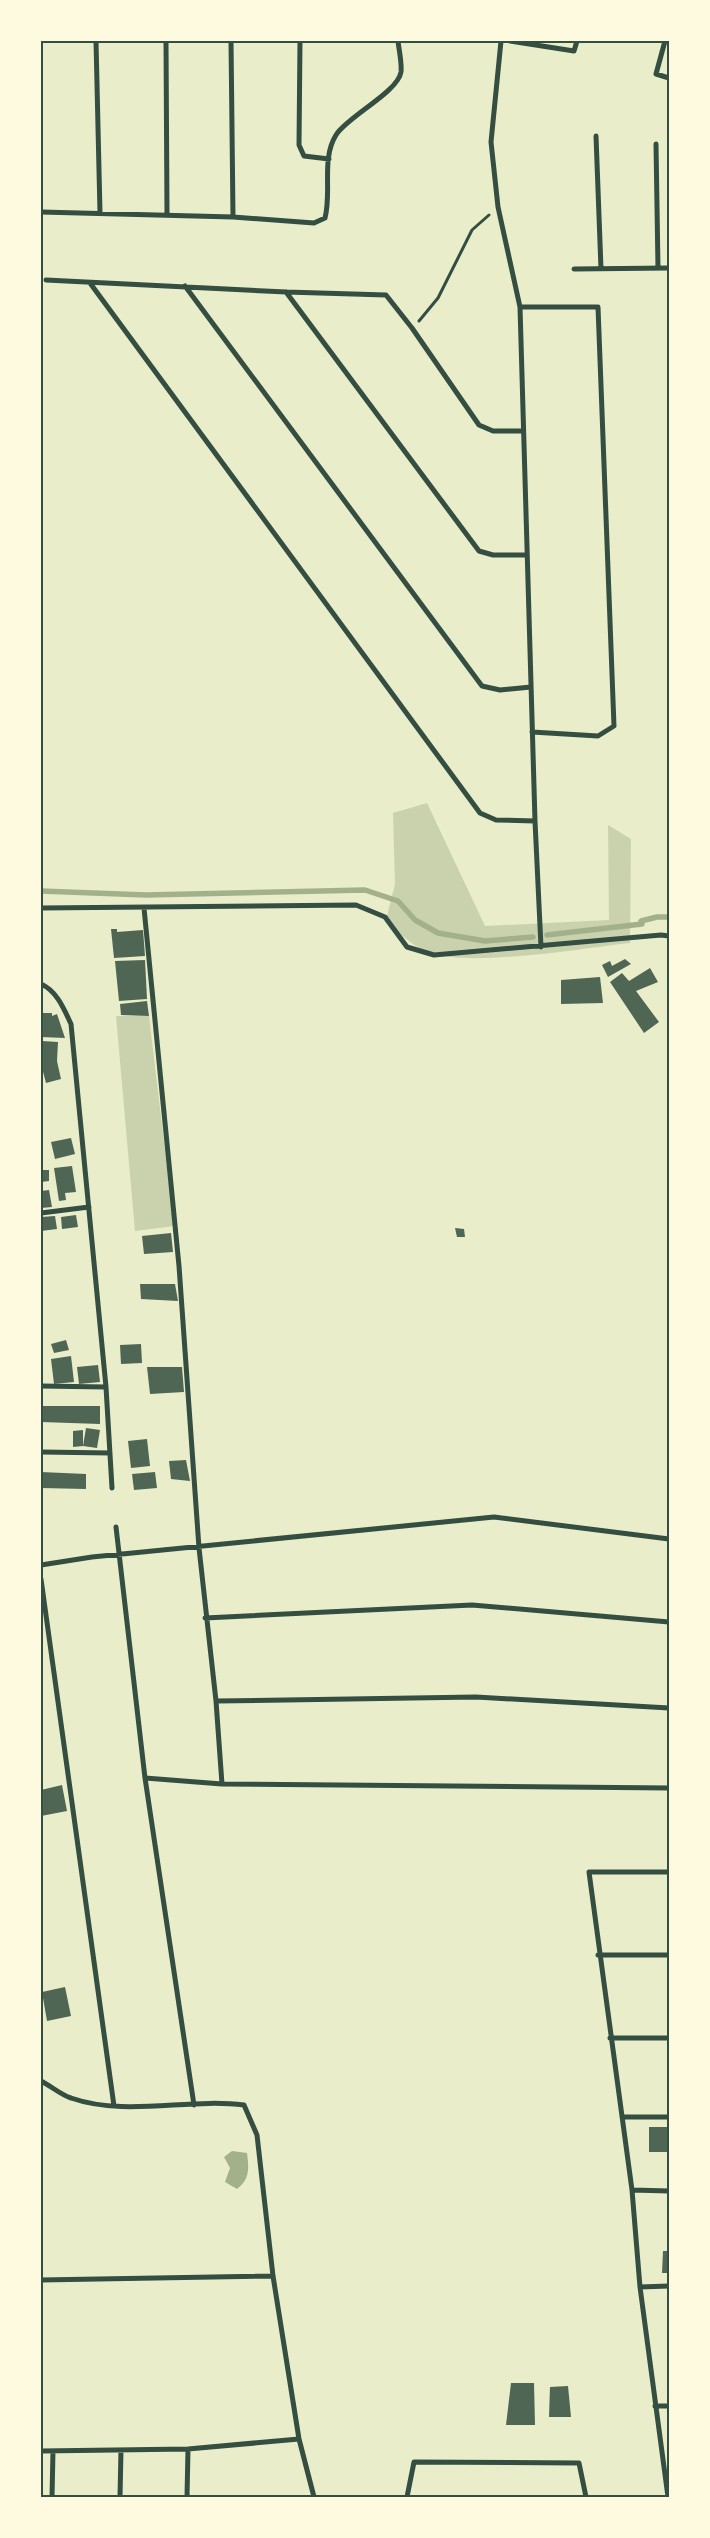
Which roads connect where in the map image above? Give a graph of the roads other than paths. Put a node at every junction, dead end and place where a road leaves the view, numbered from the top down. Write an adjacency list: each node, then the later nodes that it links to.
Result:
1 (96, 41): 15 (street)
2 (166, 41): 16 (street)
3 (231, 41): 17 (street)
4 (300, 41): 13 (street)
5 (398, 41): 13 (street)
6 (500, 41): 26 (street)
7 (510, 41): 8 (street)
8 (578, 41)
9 (665, 41): 10 (street)
10 (669, 78)
11 (596, 136): 21 (street)
12 (656, 144): 18 (street)
13 (329, 158): 17 (street)
14 (41, 212): 15 (street)
15 (100, 213): 16 (street)
16 (167, 215): 17 (street)
17 (233, 218)
18 (658, 268): 19 (street); 21 (street)
19 (669, 268)
20 (574, 269): 21 (street)
21 (601, 269)
22 (46, 280): 23 (street)
23 (90, 282): 24 (street); 31 (street)
24 (185, 286): 25 (street); 29 (street)
25 (286, 292): 27 (street); 28 (street)
26 (520, 307): 27 (street); 30 (street)
27 (523, 431): 28 (street)
28 (527, 555): 29 (street)
29 (531, 687): 30 (street)
30 (532, 732): 31 (street)
31 (535, 821): 35 (street)
32 (41, 908): 33 (street)
33 (144, 908): 35 (street); 46 (street)
34 (669, 936): 35 (street)
35 (541, 947)
36 (41, 984): 37 (street)
37 (89, 1207): 38 (street); 40 (street)
38 (41, 1213)
39 (41, 1386): 40 (street)
40 (106, 1387): 42 (street)
41 (41, 1452): 42 (street)
42 (110, 1453): 43 (street)
43 (112, 1488)
44 (116, 1526): 47 (street)
45 (669, 1539): 46 (street)
46 (199, 1548): 47 (street); 50 (street)
47 (118, 1555): 48 (street); 54 (street)
48 (41, 1565)
49 (41, 1579): 64 (street)
50 (205, 1618): 51 (street); 52 (street)
51 (669, 1622)
52 (216, 1701): 53 (street); 55 (street)
53 (669, 1708)
54 (145, 1778): 55 (street); 63 (street)
55 (222, 1784): 56 (street)
56 (669, 1788)
57 (669, 1872): 58 (street)
58 (598, 1955): 59 (street); 60 (street)
59 (669, 1955)
60 (610, 2038): 61 (street); 65 (street)
61 (669, 2038)
62 (41, 2081): 64 (street)
63 (194, 2104): 64 (street); 69 (street)
64 (114, 2106)
65 (622, 2117): 66 (street); 67 (street)
66 (669, 2117)
67 (632, 2190): 68 (street); 72 (street)
68 (669, 2191)
69 (273, 2276): 70 (street); 75 (street)
70 (41, 2280)
71 (669, 2286): 72 (street)
72 (640, 2287): 73 (street)
73 (655, 2406): 74 (street); 80 (street)
74 (669, 2406)
75 (299, 2439): 76 (street); 84 (street)
76 (188, 2449): 77 (street); 83 (street)
77 (121, 2450): 79 (street); 82 (street)
78 (41, 2451): 79 (street)
79 (53, 2451): 81 (street)
80 (668, 2488): 87 (street)
81 (52, 2497)
82 (120, 2497)
83 (187, 2497)
84 (314, 2497)
85 (407, 2497): 86 (street)
86 (586, 2497)
87 (668, 2497)

